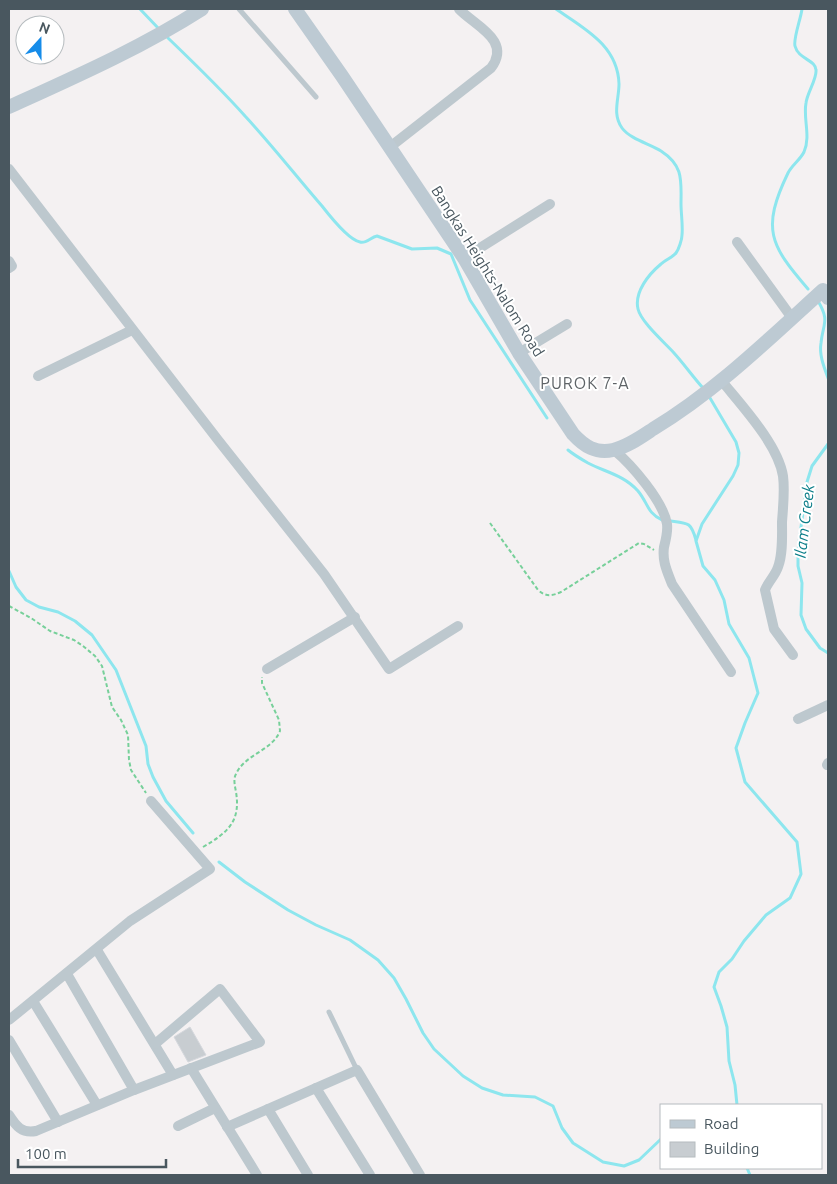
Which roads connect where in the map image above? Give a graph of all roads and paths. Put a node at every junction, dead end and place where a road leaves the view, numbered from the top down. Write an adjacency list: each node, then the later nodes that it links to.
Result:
1 (202, 9): 6 (street)
2 (239, 9): 5 (lane)
3 (295, 9): 7 (street, Bangkas Heights-Nalom Road)
4 (458, 9): 7 (street)
5 (316, 97)
6 (9, 107)
7 (390, 147): 11 (street, Bangkas Heights-Nalom Road)
8 (9, 169): 17 (street)
9 (550, 204): 11 (street)
10 (738, 242): 15 (street)
11 (464, 258): 18 (street, Bangkas Heights-Nalom Road)
12 (9, 261): 13 (street)
13 (9, 268)
14 (826, 291): 15 (street)
15 (792, 318): 20 (street)
16 (567, 324): 18 (street)
17 (132, 330): 19 (street); 25 (street)
18 (520, 353): 21 (street, Bangkas Heights-Nalom Road)
19 (38, 376)
20 (721, 380): 21 (street); 27 (street)
21 (614, 450): 23 (street)
22 (490, 523): 23 (path)
23 (663, 556): 29 (street)
24 (9, 606): 32 (path)
25 (355, 617): 26 (street); 28 (street)
26 (458, 626)
27 (793, 655)
28 (268, 669): 33 (path)
29 (731, 672)
30 (828, 705): 31 (street)
31 (798, 719)
32 (151, 801): 33 (street)
33 (195, 852): 34 (street)
34 (96, 950): 35 (street); 40 (street)
35 (67, 974): 36 (street); 45 (street)
36 (33, 1001): 38 (street); 46 (street)
37 (329, 1012): 42 (lane)
38 (9, 1020)
39 (9, 1040): 50 (street)
40 (155, 1044): 41 (street); 43 (street)
41 (191, 1068): 43 (street); 47 (street)
42 (357, 1070): 44 (street); 56 (street)
43 (173, 1075): 45 (street)
44 (316, 1088): 48 (street); 55 (street)
45 (134, 1090): 46 (street)
46 (97, 1106): 50 (street)
47 (216, 1108): 51 (street); 52 (street)
48 (268, 1110): 52 (street); 54 (street)
49 (9, 1115): 50 (street)
50 (58, 1122)
51 (178, 1126)
52 (227, 1127): 53 (street)
53 (257, 1175)
54 (308, 1175)
55 (370, 1175)
56 (420, 1175)

